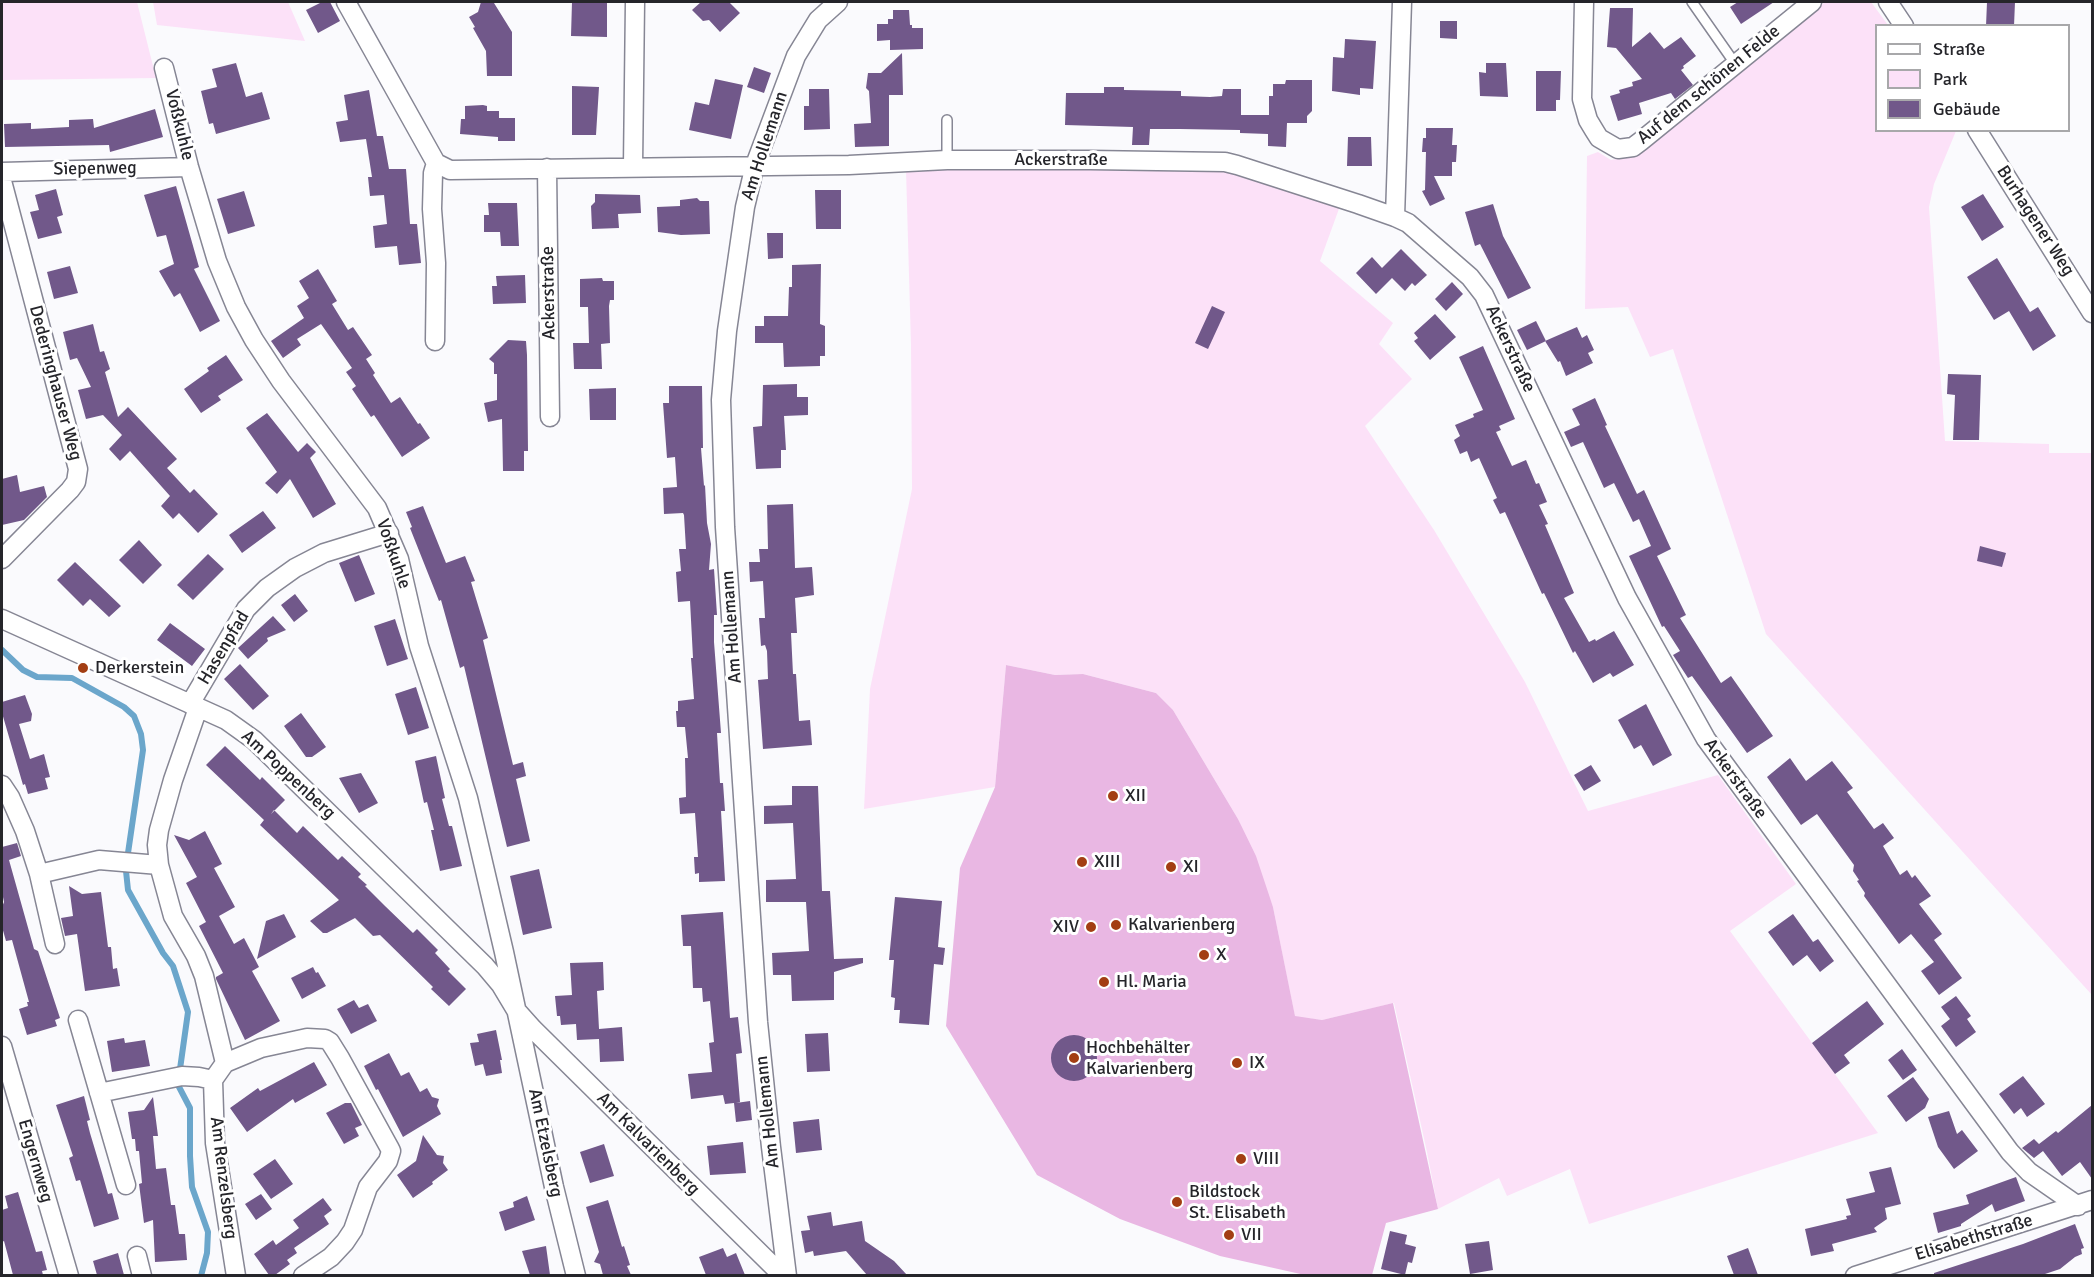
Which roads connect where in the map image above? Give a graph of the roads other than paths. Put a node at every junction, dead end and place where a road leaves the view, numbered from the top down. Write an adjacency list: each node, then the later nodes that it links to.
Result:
1 (346, 2): 15 (street)
2 (635, 2): 17 (street)
3 (838, 2): 16 (street, Am Hollemann)
4 (1402, 2): 22 (street)
5 (1584, 2): 10 (street, Auf dem schönen Felde)
6 (1692, 2): 10 (lane)
7 (1812, 2): 10 (street, Auf dem schönen Felde)
8 (1888, 2): 9 (street)
9 (1903, 24)
10 (1736, 65)
11 (164, 68): 18 (street, Voßkuhle)
12 (946, 120): 14 (lane)
13 (1978, 132): 23 (street, Burhagener Weg)
14 (947, 160): 16 (street, Ackerstraße); 22 (street, Ackerstraße)
15 (436, 163): 19 (street, Ackerstraße); 24 (street)
16 (755, 165): 17 (street, Ackerstraße); 48 (street, Am Hollemann)
17 (633, 166): 19 (street, Ackerstraße)
18 (189, 167): 20 (street, Siepenweg); 26 (street, Voßkuhle)
19 (547, 168): 25 (street, Ackerstraße)
20 (2, 172)
21 (2, 180): 27 (street, Dederinghauser Weg)
22 (1395, 217): 41 (street, Ackerstraße)
23 (2092, 313)
24 (435, 341)
25 (550, 417)
26 (389, 533): 29 (street, Hasenpfad); 34 (street, Voßkuhle)
27 (2, 559)
28 (2, 619): 29 (street, Am Poppenberg)
29 (194, 706): 31 (street); 34 (street, Am Poppenberg)
30 (2, 786): 32 (street)
31 (159, 865): 32 (street); 37 (street)
32 (39, 874): 33 (street)
33 (56, 944)
34 (516, 1010): 47 (street, Am Etzelsberg); 48 (street, Am Kalvarienberg)
35 (78, 1020): 39 (street)
36 (2, 1046): 43 (street, Engernweg)
37 (225, 1063): 38 (street); 46 (street)
38 (213, 1080): 39 (street); 45 (street, Am Renzelsberg)
39 (99, 1093): 40 (street)
40 (126, 1185)
41 (2085, 1203): 49 (street, Elisabethstraße)
42 (137, 1256): 44 (street)
43 (69, 1275)
44 (142, 1275)
45 (236, 1275)
46 (303, 1275)
47 (576, 1275)
48 (785, 1275)
49 (1855, 1275)

